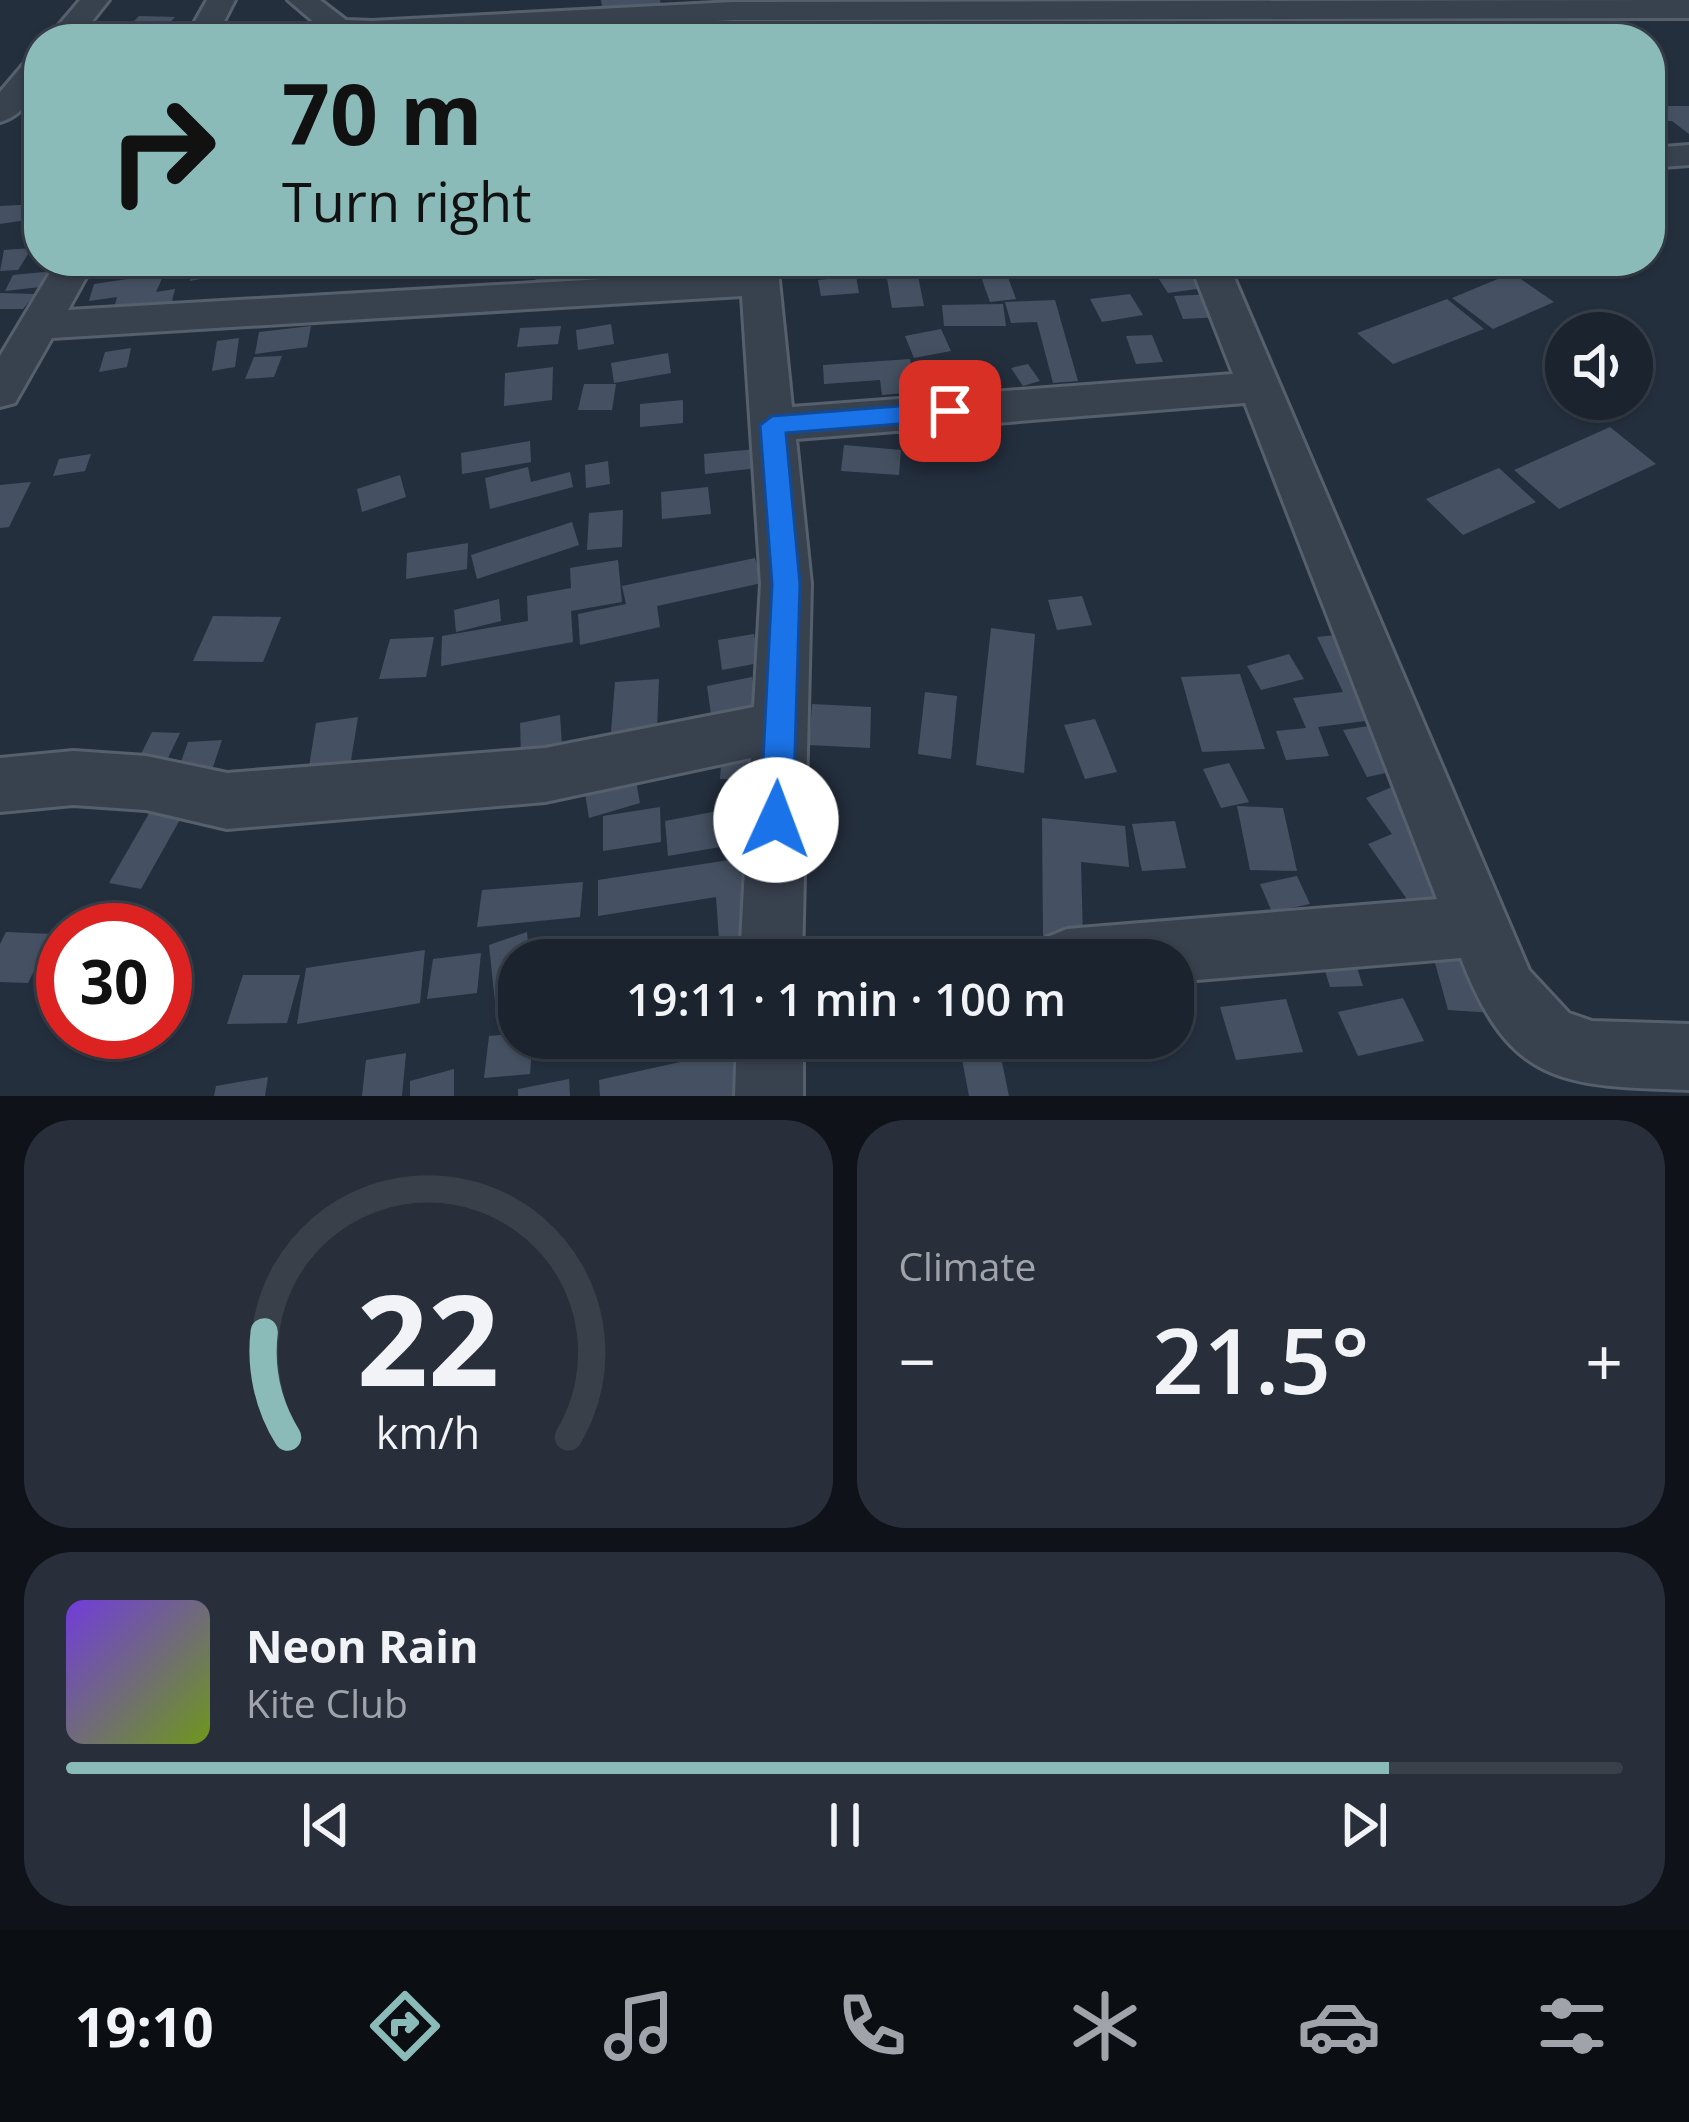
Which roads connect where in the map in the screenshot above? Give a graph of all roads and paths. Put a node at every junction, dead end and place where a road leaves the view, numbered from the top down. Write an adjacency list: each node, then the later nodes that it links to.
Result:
1 (95, 0): 5 (street)
2 (308, 1): 6 (street)
3 (1689, 10): 4 (street)
4 (734, 17): 7 (street)
5 (75, 24)
6 (331, 24)
7 (504, 24)
8 (24, 84): 9 (street)
9 (0, 112)
10 (68, 276): 14 (street)
11 (705, 276): 14 (street)
12 (759, 276): 17 (street)
13 (1214, 276): 15 (street)
14 (40, 325): 16 (street)
15 (1260, 387): 17 (street); 20 (street)
16 (0, 392)
17 (772, 425): 18 (street)
18 (780, 727): 19 (street); 21 (street)
19 (0, 785)
20 (1479, 926): 22 (street); 23 (street)
21 (772, 939)
22 (1194, 950)
23 (1689, 1057)
24 (770, 1059): 25 (street)
25 (769, 1096)

